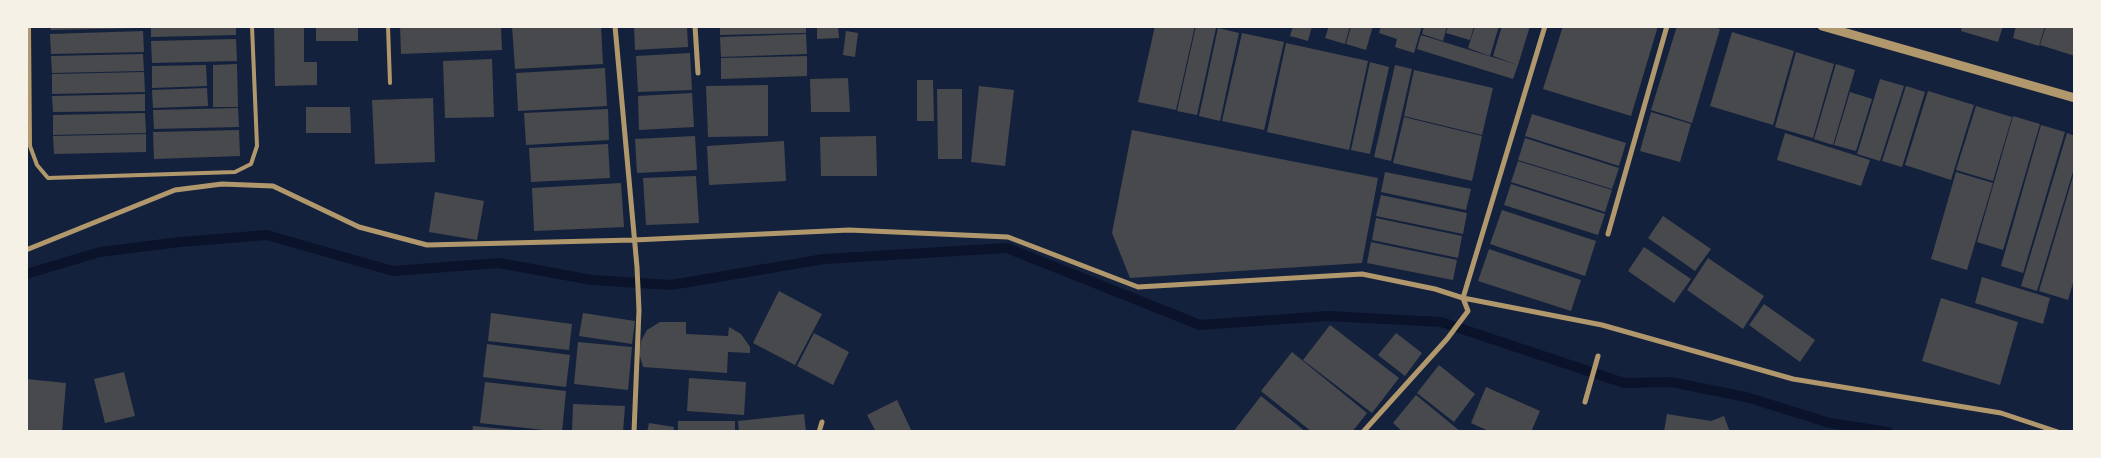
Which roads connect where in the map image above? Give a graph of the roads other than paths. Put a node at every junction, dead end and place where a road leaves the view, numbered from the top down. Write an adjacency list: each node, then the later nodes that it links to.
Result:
1 (29, 26): 2 (lane)
2 (252, 26)
3 (388, 26): 10 (lane)
4 (615, 26): 13 (street)
5 (695, 26): 9 (street)
6 (1545, 26): 15 (street)
7 (1667, 26): 12 (street)
8 (1822, 26): 11 (street)
9 (698, 73)
10 (390, 83)
11 (2075, 98)
12 (1608, 234)
13 (634, 240): 14 (street); 15 (street); 19 (street)
14 (26, 250)
15 (1463, 298): 21 (street); 22 (street)
16 (1598, 356): 17 (street)
17 (1586, 402)
18 (822, 422): 20 (street)
19 (634, 432)
20 (819, 432)
21 (1363, 432)
22 (2058, 432)

